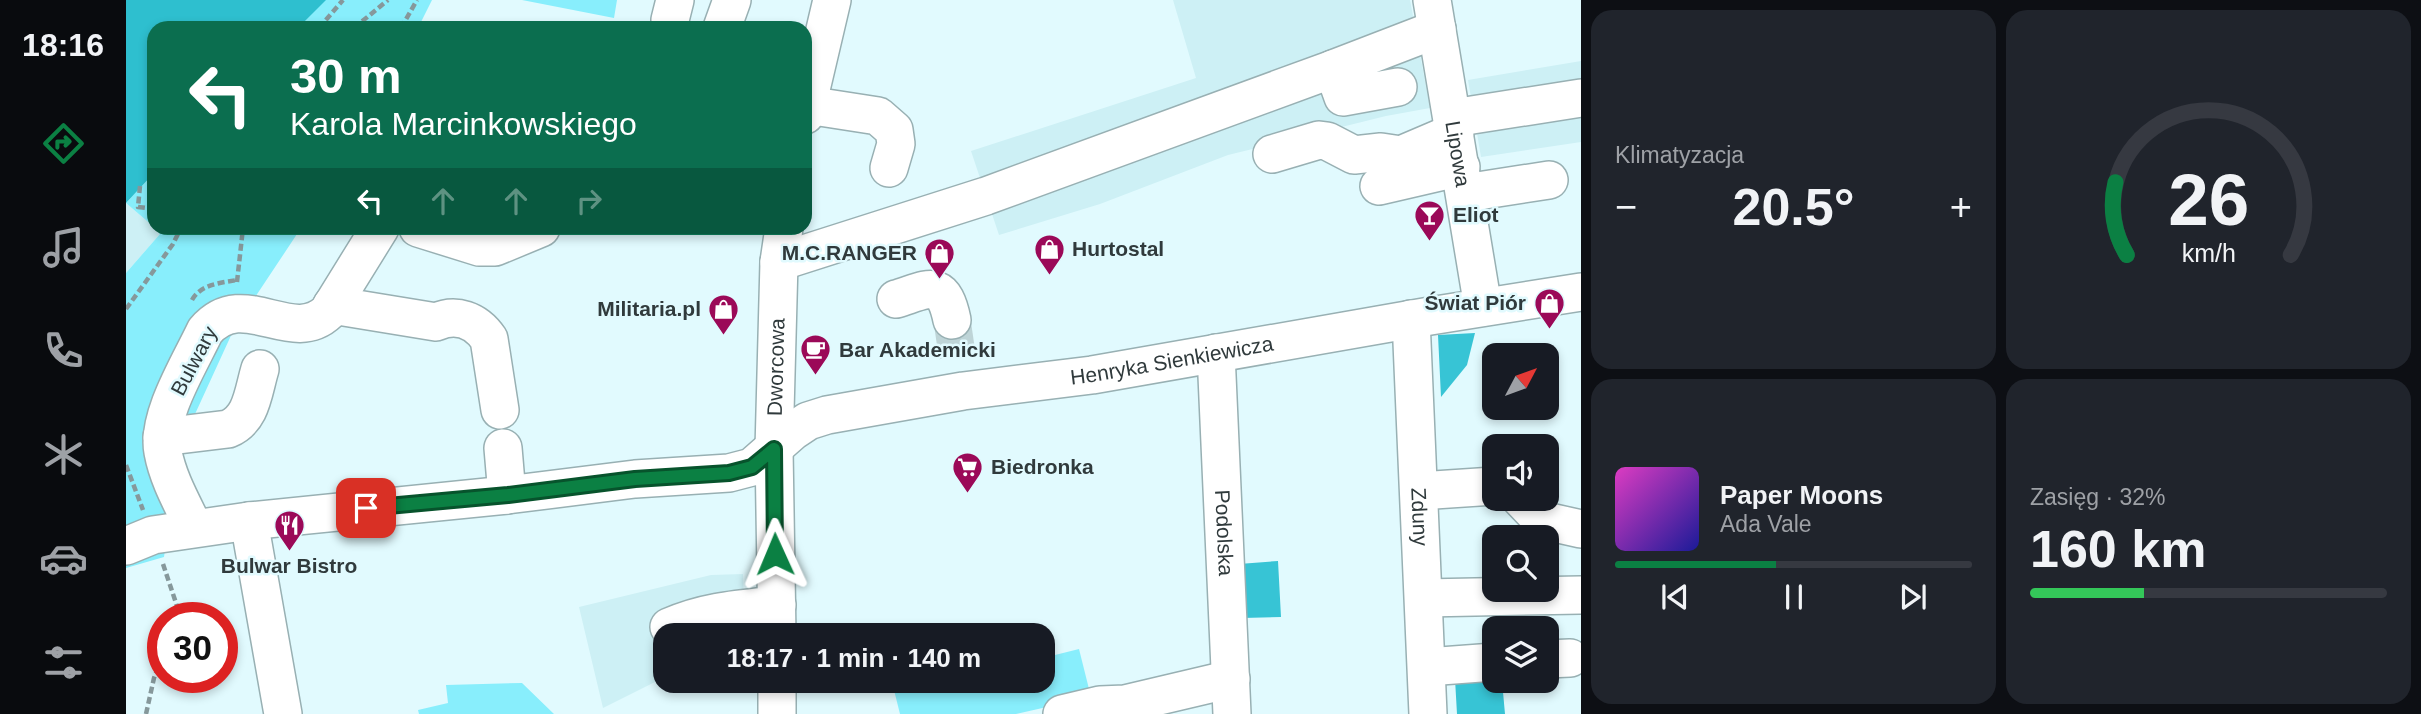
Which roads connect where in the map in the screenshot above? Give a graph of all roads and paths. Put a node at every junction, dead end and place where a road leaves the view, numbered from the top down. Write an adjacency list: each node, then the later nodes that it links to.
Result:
1 (343, 0): 7 (path)
2 (388, 0): 8 (path)
3 (418, 0): 9 (path)
4 (732, 0): 10 (street)
5 (832, 0): 12 (street)
6 (1435, 14): 11 (street); 16 (street, Lipowa)
7 (325, 21)
8 (362, 21)
9 (405, 21)
10 (724, 21)
11 (1333, 69): 13 (street); 29 (street)
12 (812, 77)
13 (1398, 87)
14 (812, 97): 18 (street)
15 (1581, 98): 16 (street)
16 (1454, 125): 17 (street); 19 (street, Lipowa)
17 (1272, 154)
18 (889, 168)
19 (1463, 180): 20 (street); 22 (street); 33 (street, Lipowa)
20 (1549, 180)
21 (140, 186): 23 (path)
22 (1379, 186)
23 (147, 208)
24 (178, 235): 34 (path)
25 (242, 235): 35 (path)
26 (376, 235): 32 (street, Bulwary)
27 (440, 235): 28 (street)
28 (524, 235)
29 (781, 245): 43 (street, Dworcowa)
30 (1581, 292): 33 (street, Henryka Sienkiewicza)
31 (896, 299): 37 (street)
32 (332, 305): 35 (street, Bulwary); 40 (street)
33 (1483, 307): 36 (street, Henryka Sienkiewicza)
34 (126, 309)
35 (232, 313): 41 (street, Bulwary)
36 (1411, 319): 38 (street, Henryka Sienkiewicza); 46 (street, Zduny)
37 (952, 320)
38 (1216, 354): 43 (street, Henryka Sienkiewicza); 62 (street, Podolska)
39 (260, 369): 41 (street)
40 (500, 410)
41 (162, 437): 50 (street, Bulwary)
42 (503, 448): 47 (street)
43 (774, 449): 47 (street, Henryka Sienkiewicza); 56 (street, Dworcowa)
44 (126, 465): 52 (path)
45 (1482, 487): 46 (street)
46 (1419, 491): 54 (street, Zduny)
47 (508, 495): 49 (street, Henryka Sienkiewicza)
48 (1532, 511): 51 (street)
49 (248, 521): 50 (street, Henryka Sienkiewicza); 64 (street)
50 (194, 528): 52 (street, Henryka Sienkiewicza)
51 (1581, 528)
52 (139, 540): 55 (path)
53 (1581, 595): 54 (street)
54 (1424, 598): 59 (street, Zduny)
55 (173, 602)
56 (777, 620): 57 (street)
57 (679, 623)
58 (1482, 663): 59 (street)
59 (1427, 667): 67 (street, Zduny)
60 (151, 693): 63 (path)
61 (777, 693): 65 (street)
62 (1232, 696): 66 (street)
63 (146, 714)
64 (283, 714)
65 (778, 714)
66 (1062, 714)
67 (1428, 714)

